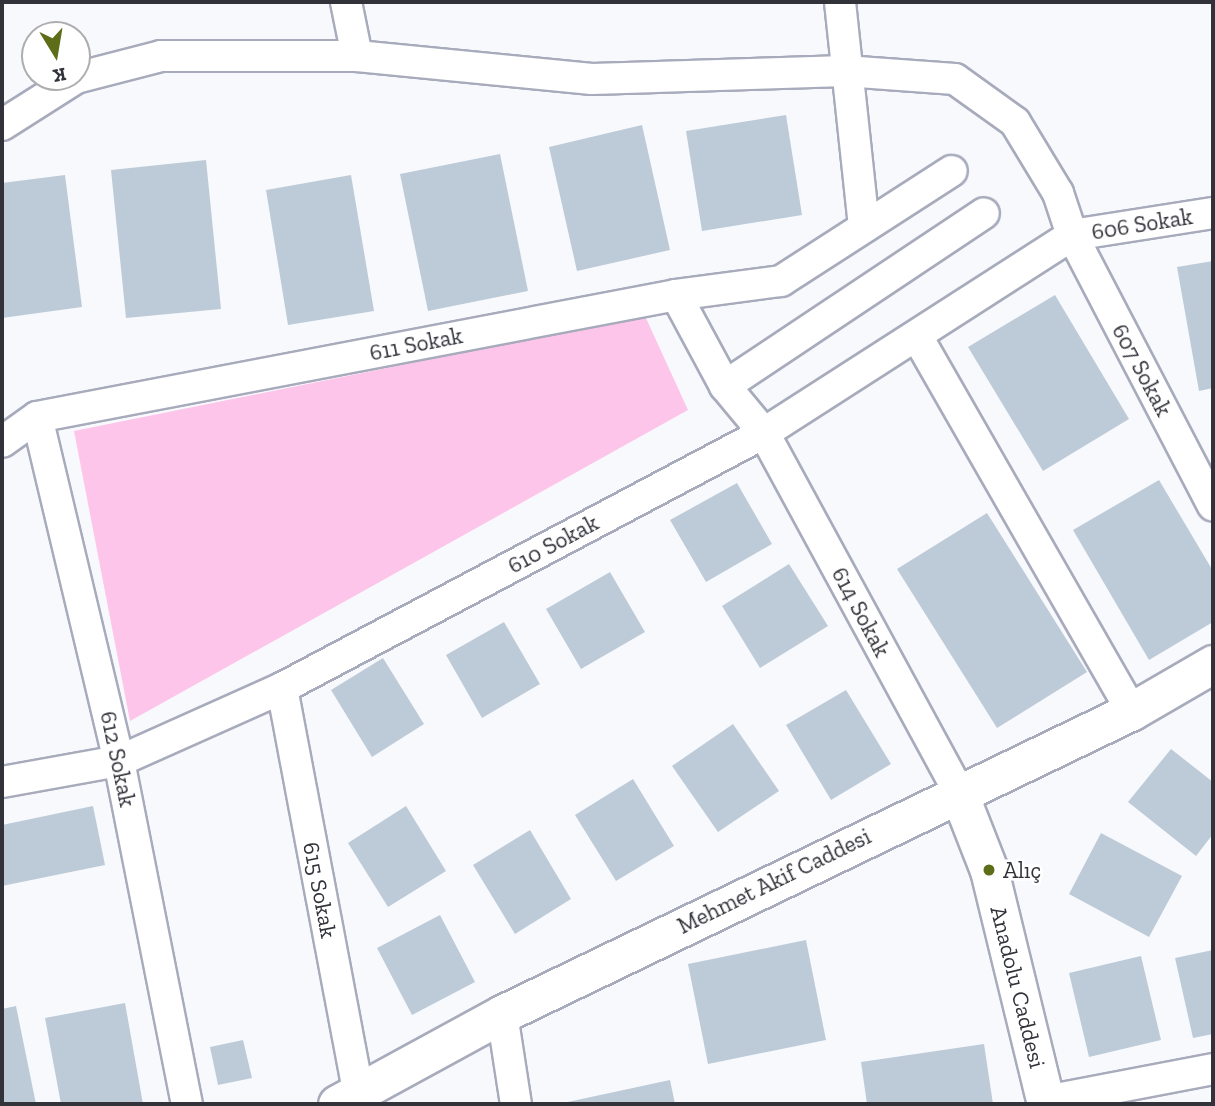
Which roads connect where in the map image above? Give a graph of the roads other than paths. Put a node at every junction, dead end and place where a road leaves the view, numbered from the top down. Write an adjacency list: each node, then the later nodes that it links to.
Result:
1 (346, 2): 3 (street)
2 (840, 2): 4 (street)
3 (357, 56): 4 (street, 607 Sokak); 5 (street, 607 Sokak)
4 (845, 71): 9 (street); 10 (street, 607 Sokak)
5 (2, 125)
6 (952, 171): 9 (street, 611 Sokak)
7 (984, 213): 13 (street)
8 (1213, 213): 10 (street, 606 Sokak)
9 (864, 227): 11 (street, 611 Sokak)
10 (1072, 235): 12 (street, 610 Sokak); 17 (street, 607 Sokak)
11 (676, 295): 13 (street); 14 (street, 611 Sokak)
12 (918, 338): 16 (street, 610 Sokak); 20 (street)
13 (724, 386): 16 (street)
14 (37, 417): 15 (street, 611 Sokak); 21 (street, 612 Sokak)
15 (5, 433)
16 (764, 433): 19 (street, 610 Sokak); 23 (street, 614 Sokak)
17 (1213, 506)
18 (1213, 664): 20 (street, Mehmet Akif Caddesi)
19 (282, 688): 21 (street, 610 Sokak); 26 (street, 615 Sokak)
20 (1132, 711): 23 (street, Mehmet Akif Caddesi)
21 (120, 761): 22 (street, 610 Sokak); 28 (street, 612 Sokak)
22 (2, 782)
23 (958, 791): 24 (street, Mehmet Akif Caddesi); 27 (street, Anadolu Caddesi)
24 (502, 1014): 26 (street, Mehmet Akif Caddesi); 29 (street)
25 (1213, 1069): 27 (street)
26 (348, 1098)
27 (1046, 1103)
28 (187, 1104)
29 (516, 1104)

